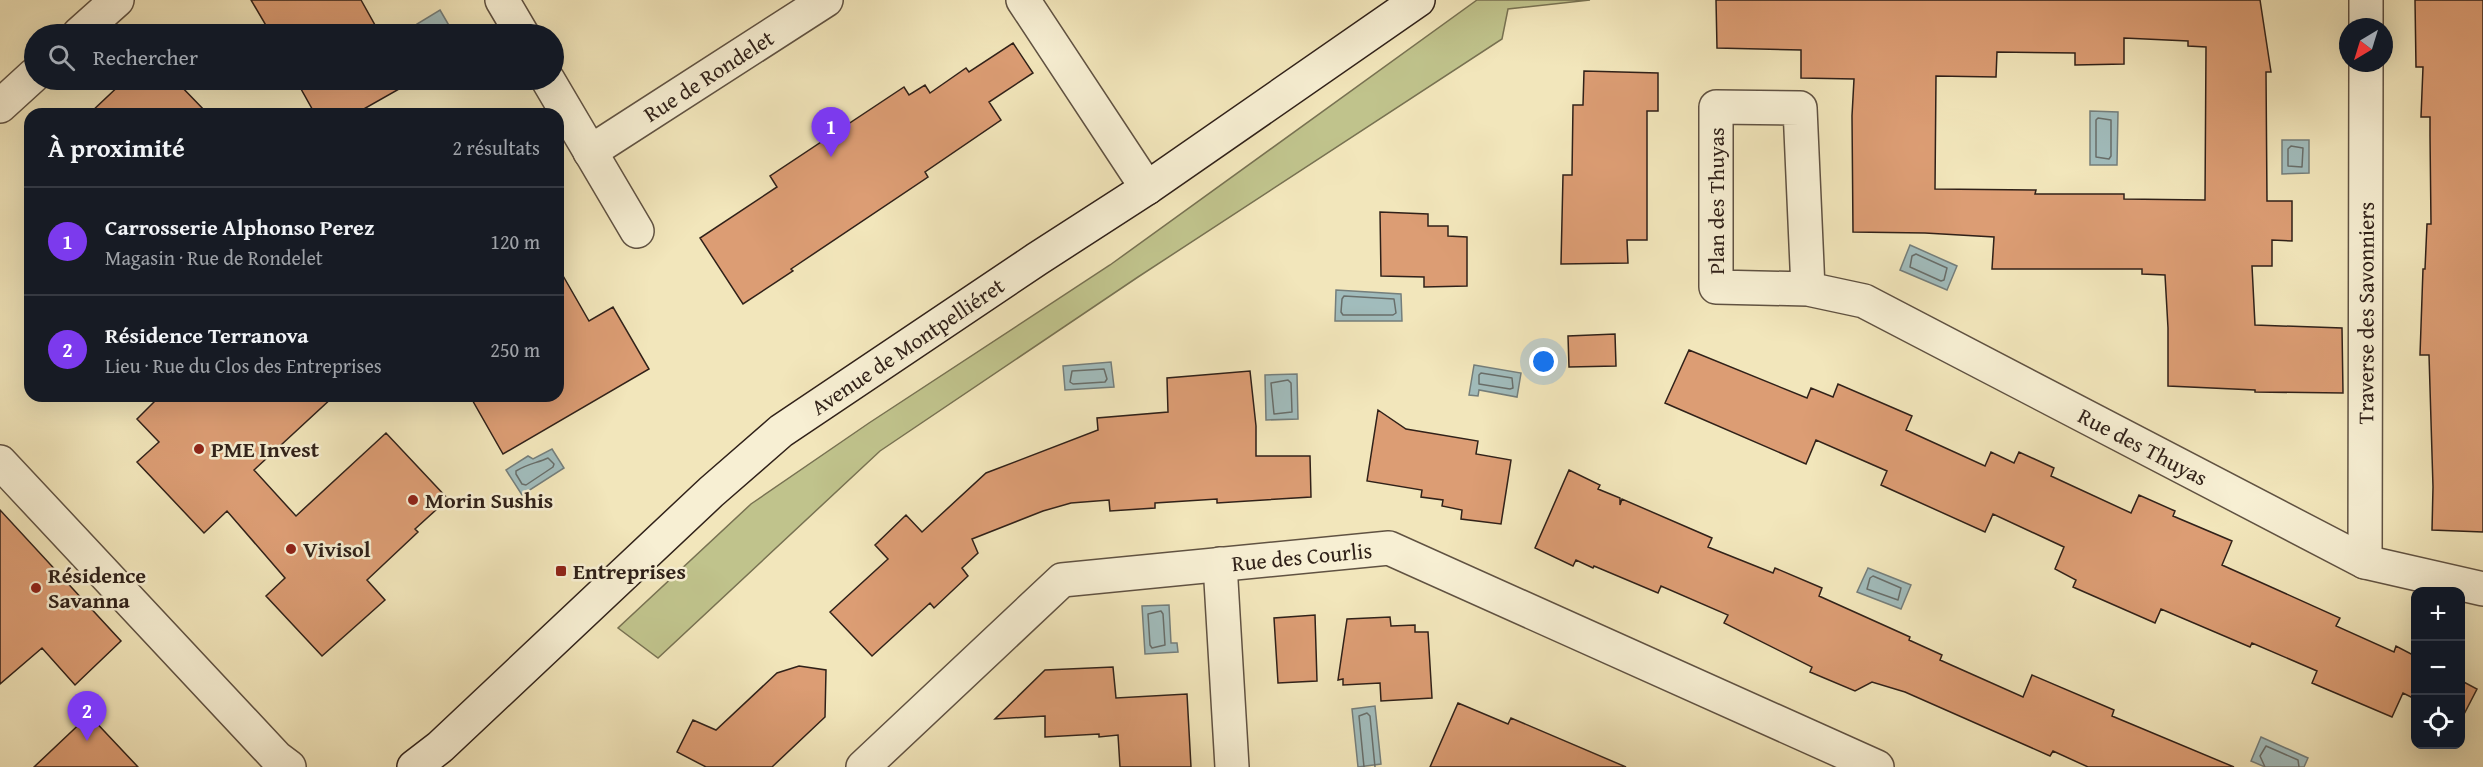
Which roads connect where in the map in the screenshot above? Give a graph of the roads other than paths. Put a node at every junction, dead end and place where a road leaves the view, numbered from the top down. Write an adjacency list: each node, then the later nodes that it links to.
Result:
1 (117, 0): 8 (street)
2 (502, 0): 9 (street)
3 (826, 0): 14 (street, Rue de Rondelet)
4 (1023, 0): 15 (street)
5 (1418, 0): 15 (street, Avenue de Montpelliéret)
6 (2366, 0): 7 (street)
7 (2366, 18)
8 (90, 24)
9 (516, 24)
10 (2366, 72): 19 (street, Traverse des Savonniers)
11 (24, 84): 13 (street)
12 (554, 90): 14 (street)
13 (0, 106)
14 (590, 152): 16 (street)
15 (1147, 188): 22 (street, Avenue de Montpelliéret)
16 (637, 231)
17 (1808, 289): 17 (street, Plan des Thuyas); 19 (street, Rue des Thuyas)
18 (0, 462): 23 (street)
19 (2365, 562): 21 (street, Rue des Thuyas)
20 (1220, 564): 25 (street, Rue des Courlis); 26 (street); 27 (street, Rue des Courlis)
21 (2483, 589)
22 (437, 757): 24 (street, Avenue de Montpelliéret)
23 (282, 764)
24 (414, 767)
25 (863, 767)
26 (1232, 767)
27 (1877, 767)

